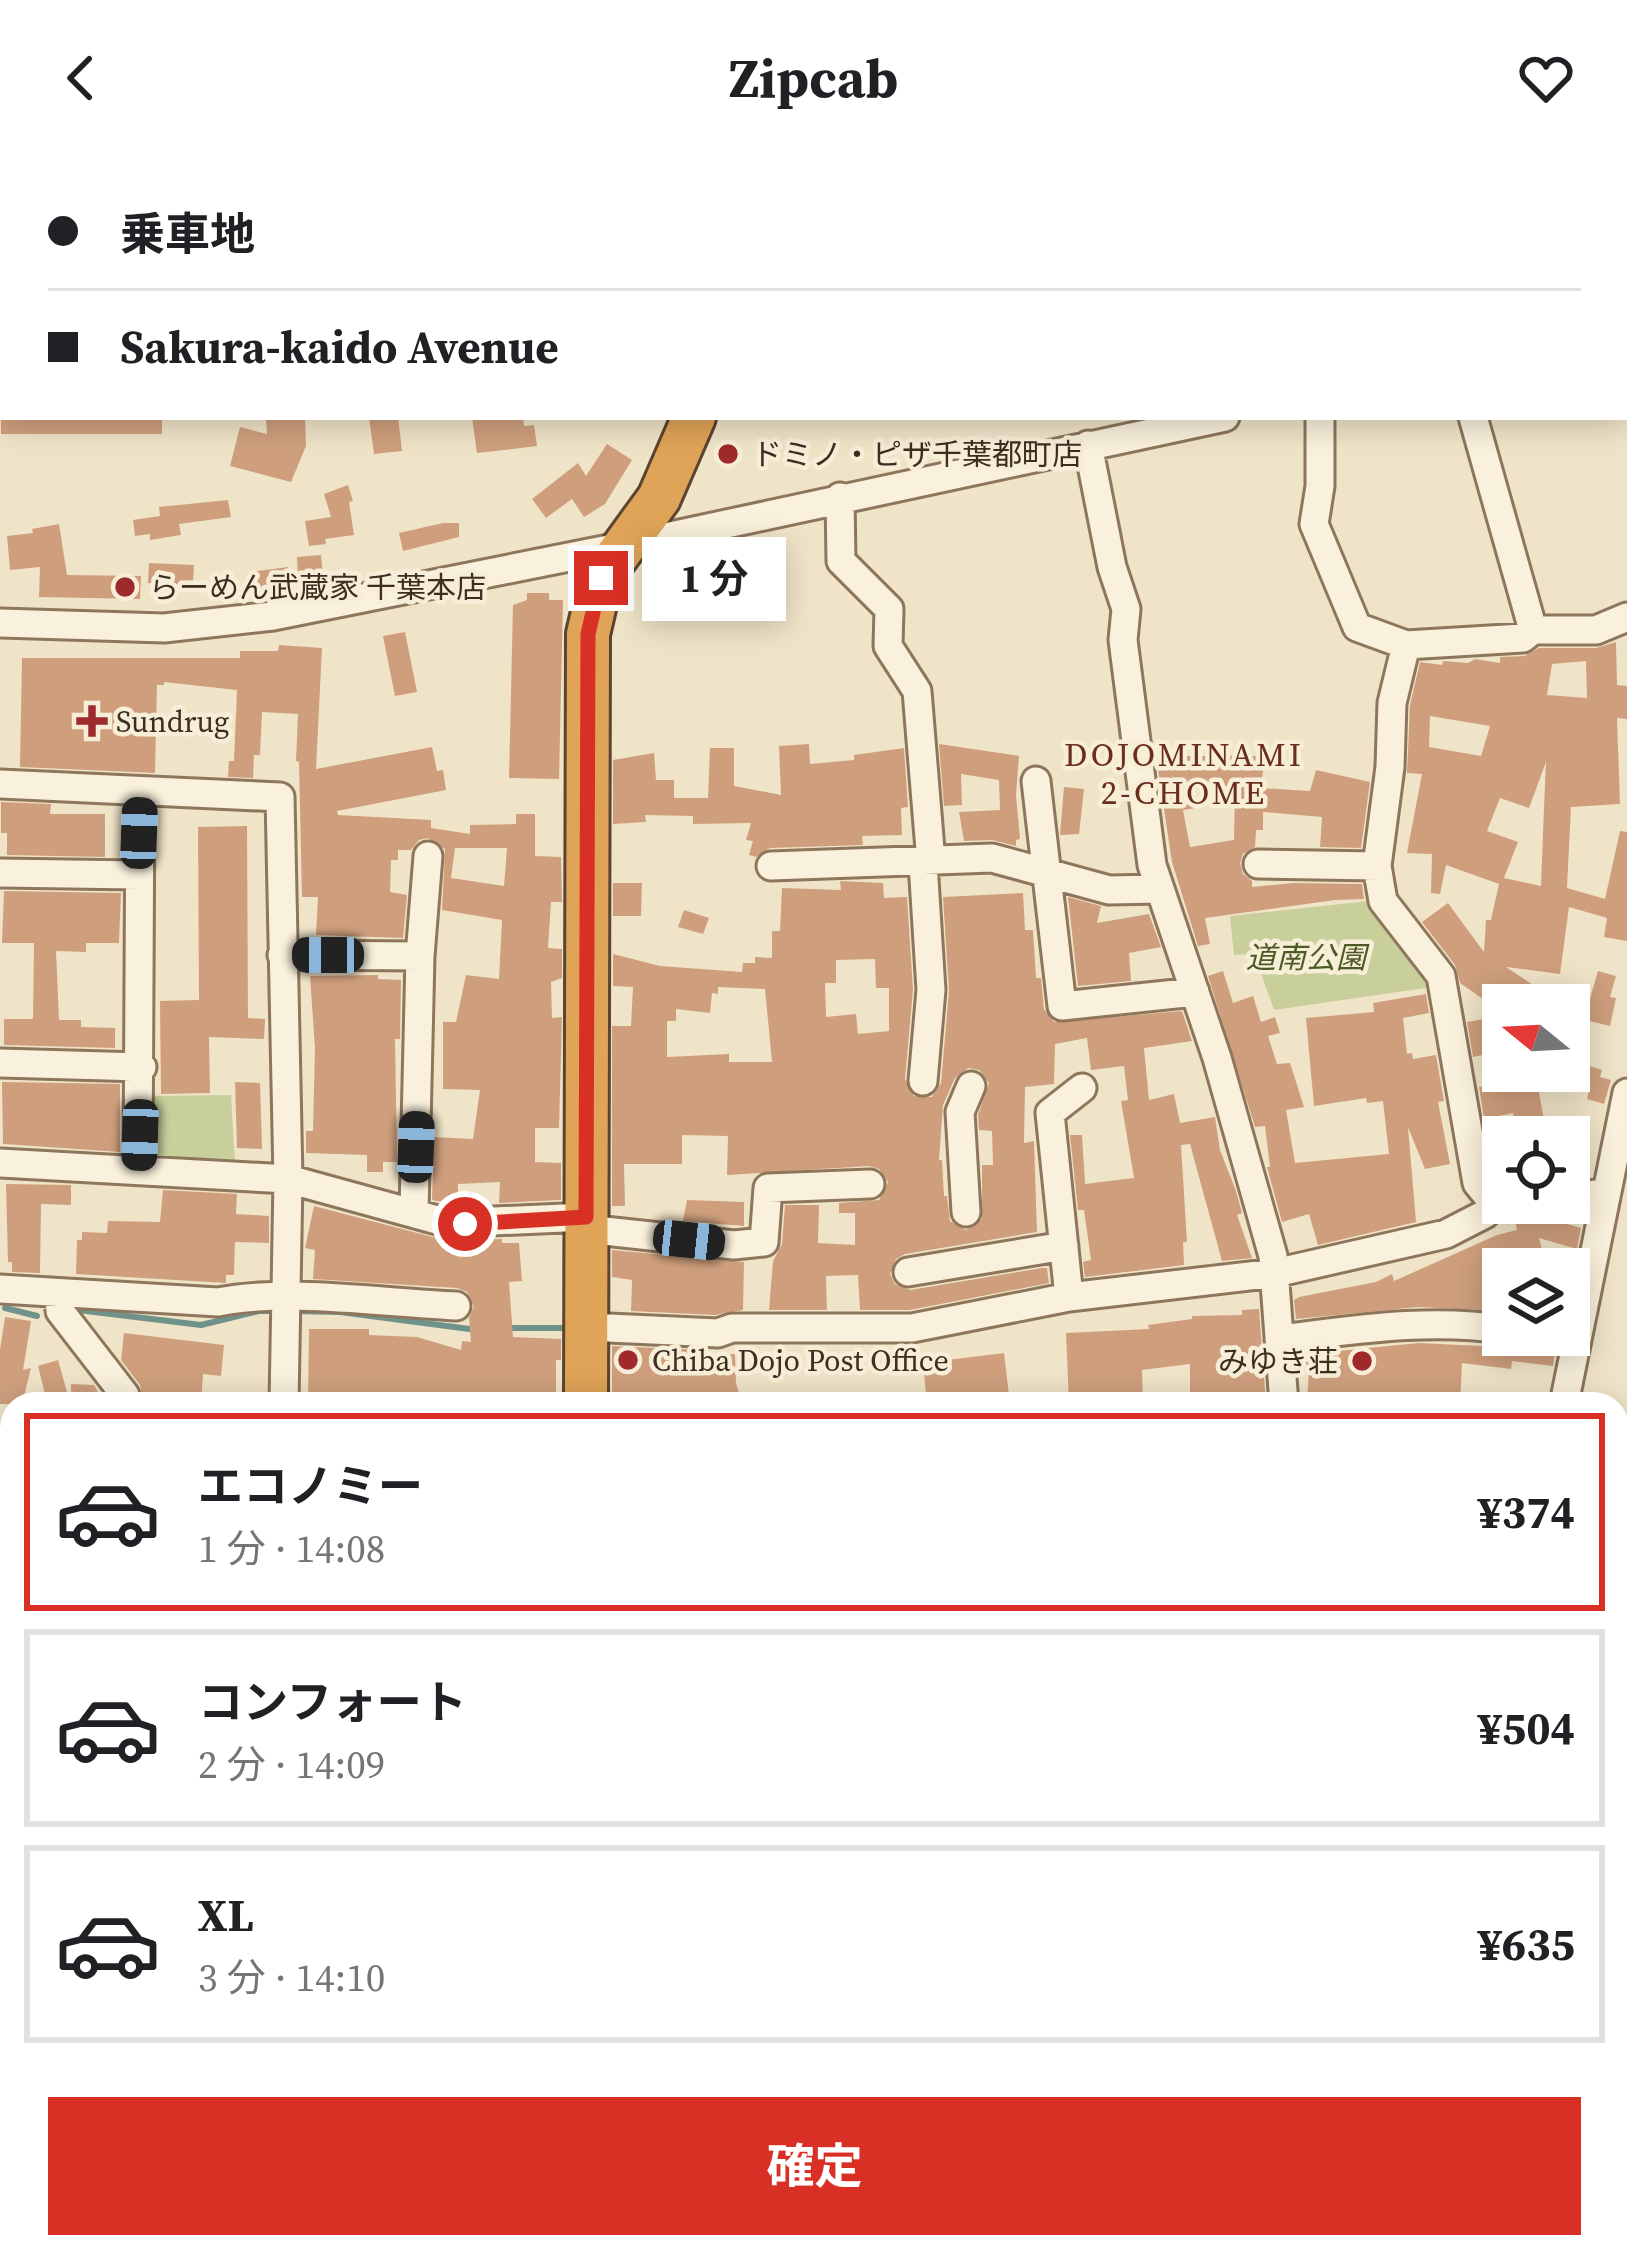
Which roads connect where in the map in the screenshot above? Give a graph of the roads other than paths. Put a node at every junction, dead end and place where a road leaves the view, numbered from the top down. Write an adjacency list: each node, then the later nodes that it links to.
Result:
1 (693, 420): 7 (highway)
2 (1210, 420): 5 (street)
3 (1320, 420): 11 (street)
4 (1475, 420): 10 (street)
5 (1088, 445): 6 (street); 23 (street)
6 (840, 497): 7 (street); 16 (street)
7 (624, 546): 9 (street); 44 (highway)
8 (1627, 617): 10 (street)
9 (0, 623)
10 (1533, 630): 11 (street)
11 (1406, 645): 19 (street)
12 (1036, 781): 20 (street)
13 (0, 784): 14 (street)
14 (140, 790): 22 (street); 24 (street)
15 (428, 856): 25 (street)
16 (927, 863): 18 (street); 20 (street); 29 (street)
17 (1258, 864): 19 (street)
18 (771, 866)
19 (1377, 866): 38 (street)
20 (1047, 872): 23 (street); 26 (street)
21 (0, 873): 22 (street)
22 (137, 875): 28 (street)
23 (1160, 889): 26 (street)
24 (282, 955): 25 (street); 36 (street)
25 (419, 956): 41 (street)
26 (1195, 992): 47 (street)
27 (0, 1063): 28 (street)
28 (142, 1067): 35 (street)
29 (923, 1081)
30 (971, 1086): 42 (street)
31 (1082, 1088): 45 (street)
32 (1627, 1093): 33 (street)
33 (1622, 1142): 39 (street)
34 (0, 1163): 35 (street)
35 (139, 1168): 36 (street)
36 (288, 1179): 41 (street); 52 (street)
37 (870, 1184): 44 (street)
38 (1482, 1188)
39 (1606, 1193): 40 (street); 46 (street)
40 (1590, 1195)
41 (414, 1211): 44 (street)
42 (966, 1212)
43 (1482, 1216): 47 (street)
44 (586, 1223): 54 (highway)
45 (1064, 1246): 50 (street); 53 (street)
46 (1590, 1255)
47 (1275, 1273): 50 (street); 56 (street)
48 (0, 1289): 49 (street)
49 (59, 1294): 52 (street); 58 (street)
50 (1069, 1297): 53 (street)
51 (456, 1306): 52 (street)
52 (286, 1309): 59 (street)
53 (939, 1321): 54 (street)
54 (587, 1327): 60 (highway)
55 (1482, 1327): 56 (street)
56 (1279, 1340): 61 (street)
57 (1568, 1356): 62 (street)
58 (123, 1392)
59 (284, 1392)
60 (586, 1392)
61 (1283, 1392)
62 (1565, 1392)

